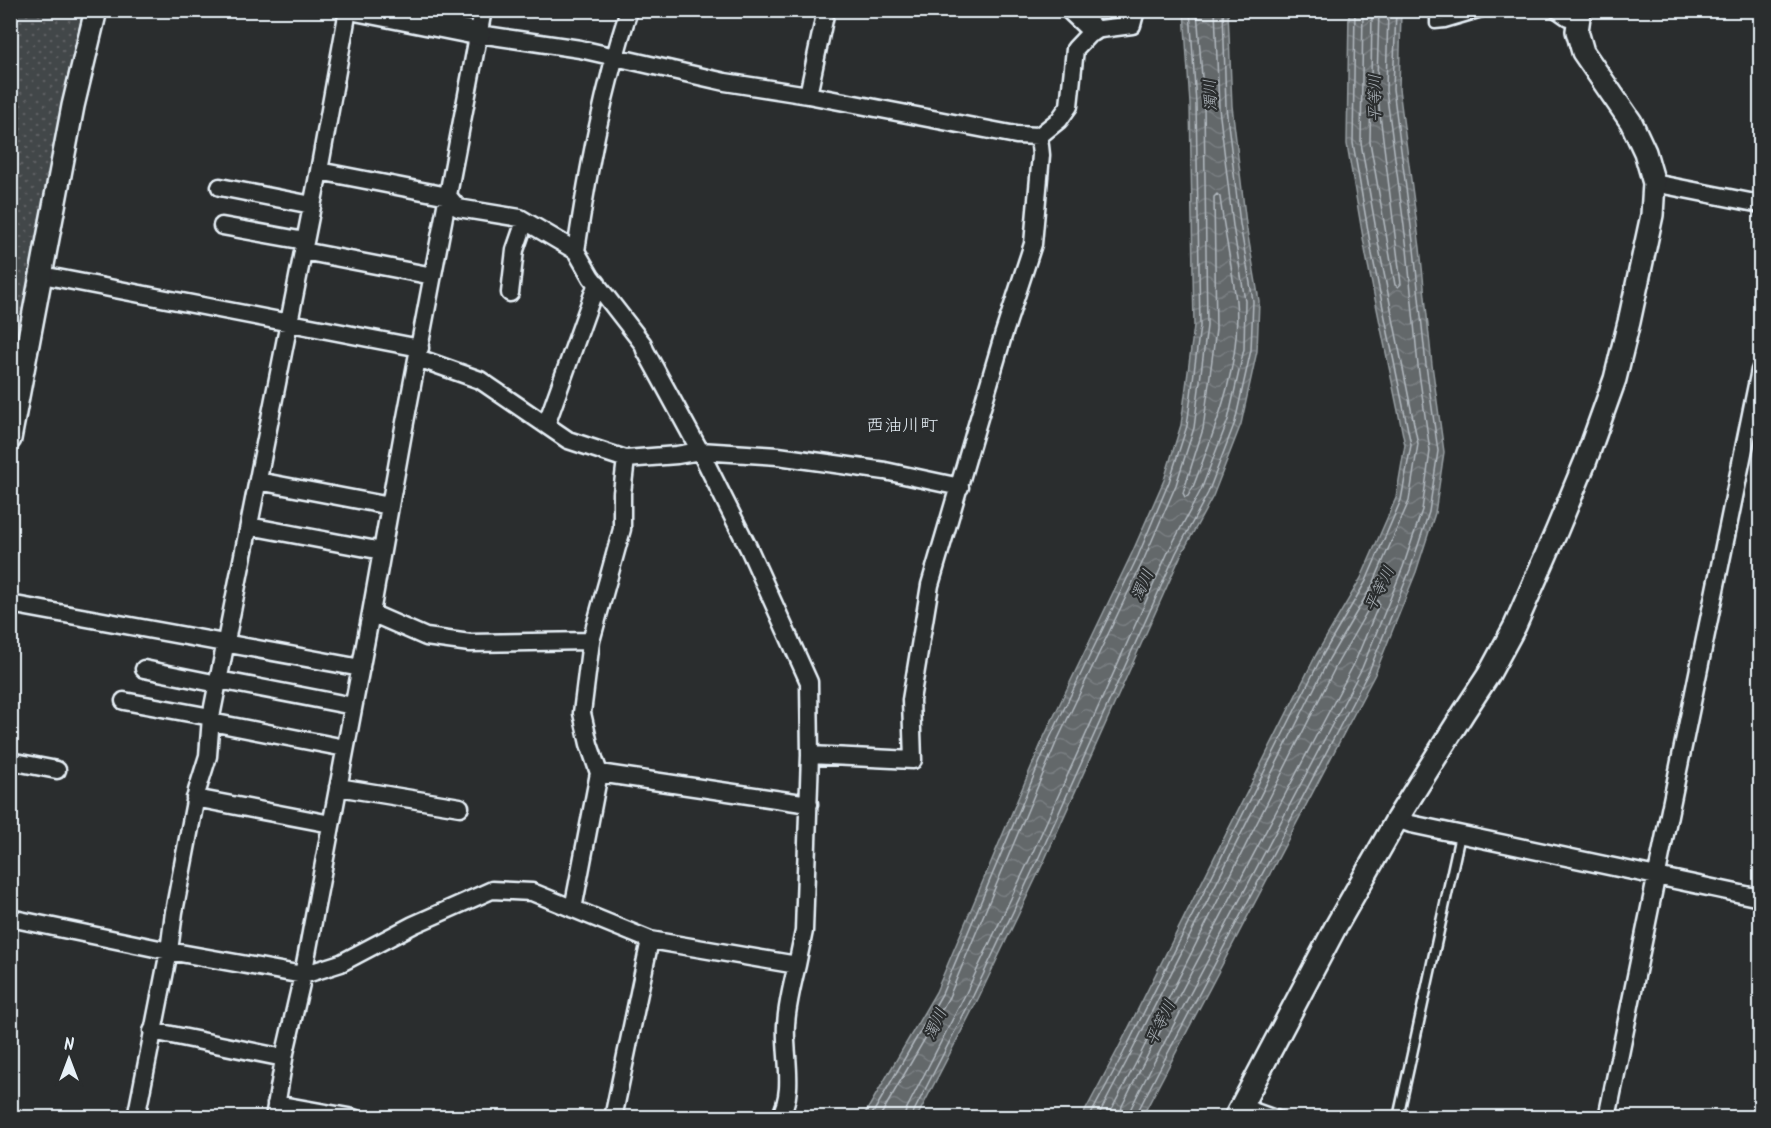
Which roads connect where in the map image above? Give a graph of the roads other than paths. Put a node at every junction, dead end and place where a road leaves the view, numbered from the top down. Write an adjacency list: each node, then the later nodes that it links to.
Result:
1 (96, 10): 28 (street)
2 (348, 10): 18 (street)
3 (358, 10): 14 (street)
4 (483, 10): 14 (street)
5 (629, 10): 15 (street)
6 (826, 10): 16 (street)
7 (1072, 10): 13 (street)
8 (1136, 10): 13 (street)
9 (1436, 10): 10 (lane)
10 (1489, 10)
11 (1558, 10): 12 (street)
12 (1579, 15): 19 (street)
13 (1093, 30): 17 (street)
14 (479, 34): 15 (street); 21 (street)
15 (615, 58): 16 (street); 27 (street)
16 (808, 95): 17 (street)
17 (1039, 136): 40 (street)
18 (320, 171): 21 (street); 23 (street)
19 (1654, 183): 22 (street); 63 (street)
20 (220, 187): 23 (street)
21 (448, 196): 24 (street); 29 (street)
22 (1761, 204)
23 (312, 205): 26 (street)
24 (525, 220): 27 (street); 31 (street)
25 (222, 226): 26 (street)
26 (304, 246): 29 (street); 32 (street)
27 (576, 251): 30 (street)
28 (42, 275): 32 (street); 36 (street)
29 (433, 276): 33 (street)
30 (597, 283): 35 (street); 37 (street)
31 (510, 293)
32 (288, 323): 33 (street); 39 (street)
33 (419, 353): 35 (street); 41 (street)
34 (1761, 370): 66 (street)
35 (546, 425): 38 (street)
36 (10, 439)
37 (700, 451): 38 (street); 40 (street); 55 (street)
38 (626, 459): 46 (street)
39 (258, 481): 41 (street); 42 (street)
40 (960, 487): 55 (street)
41 (390, 507): 43 (street)
42 (249, 525): 43 (street); 47 (street)
43 (382, 551): 45 (street)
44 (10, 604): 47 (street)
45 (371, 613): 46 (street); 48 (street)
46 (591, 641): 58 (street)
47 (226, 644): 48 (street); 50 (street)
48 (361, 668): 52 (street)
49 (144, 669): 50 (street)
50 (218, 682): 52 (street); 53 (street)
51 (124, 701): 53 (street)
52 (354, 706): 54 (street)
53 (211, 720): 54 (street); 60 (street)
54 (345, 748): 59 (street)
55 (810, 755): 61 (street)
56 (10, 761): 57 (street)
57 (57, 770)
58 (599, 773): 61 (street); 68 (street)
59 (338, 787): 62 (street); 64 (street)
60 (195, 798): 64 (street); 71 (street)
61 (809, 804): 72 (street)
62 (459, 807)
63 (1397, 819): 65 (street); 77 (street)
64 (331, 824): 73 (street)
65 (1460, 835): 66 (street); 83 (lane)
66 (1658, 876): 67 (street); 84 (street)
67 (1761, 898)
68 (573, 909): 70 (street); 73 (street)
69 (10, 918): 71 (street)
70 (650, 940): 72 (street); 80 (street)
71 (169, 951): 73 (street); 74 (street)
72 (797, 965): 81 (street)
73 (303, 975): 75 (street)
74 (152, 1031): 75 (street); 78 (street)
75 (284, 1058): 76 (street)
76 (275, 1111): 79 (street)
77 (1239, 1111): 82 (lane)
78 (136, 1118)
79 (354, 1118)
80 (613, 1118)
81 (779, 1118)
82 (1284, 1118)
83 (1398, 1118)
84 (1608, 1118)

